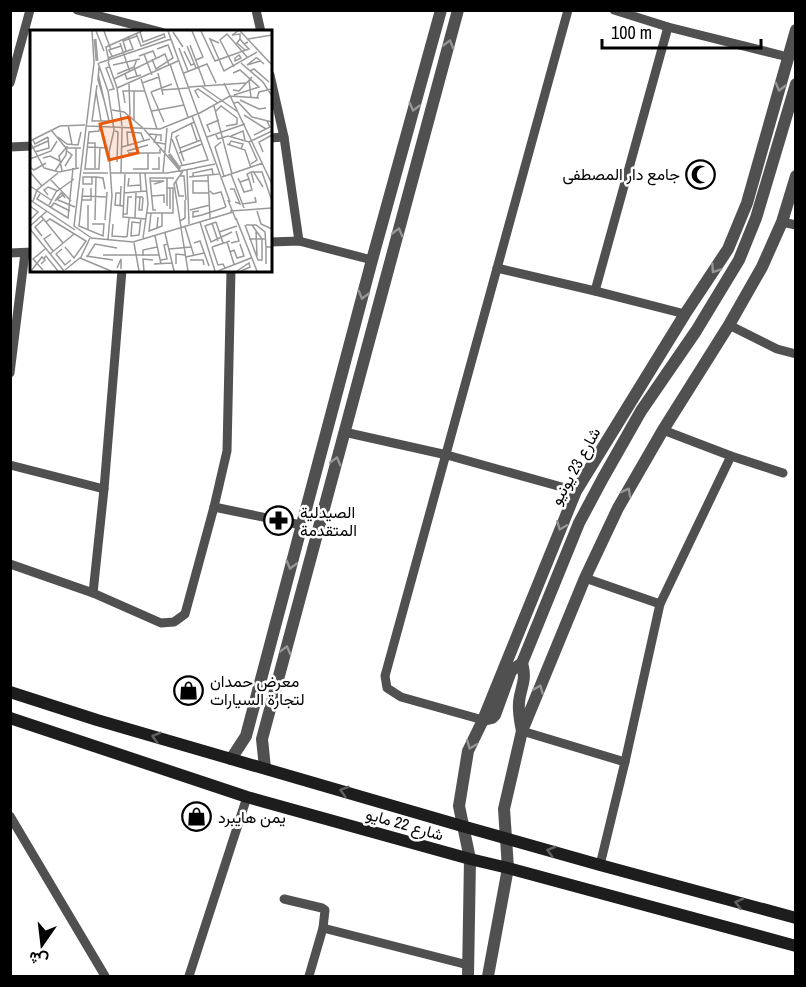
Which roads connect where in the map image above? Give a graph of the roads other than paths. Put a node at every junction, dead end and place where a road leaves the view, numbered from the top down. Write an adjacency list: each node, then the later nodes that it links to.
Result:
1 (30, 10): 14 (street)
2 (77, 10): 8 (street)
3 (256, 10): 11 (street)
4 (441, 10): 28 (street, one-way to 28)
5 (458, 10): 29 (street, one-way to 5)
6 (568, 10): 30 (street)
7 (614, 10): 9 (street)
8 (125, 27): 10 (street)
9 (668, 27): 13 (street); 33 (street)
10 (147, 30)
11 (261, 30)
12 (795, 30): 13 (street, شارع 23 يونيو)
13 (788, 57): 34 (street, شارع 23 يونيو, one-way to 34)
14 (10, 83)
15 (272, 84): 17 (street)
16 (795, 84): 53 (street)
17 (284, 137): 18 (street); 24 (street)
18 (272, 138)
19 (30, 146): 20 (street)
20 (10, 147)
21 (795, 176): 22 (street)
22 (782, 222): 23 (street); 35 (street)
23 (795, 225)
24 (299, 241): 25 (street); 28 (street)
25 (272, 242)
26 (10, 253): 27 (street)
27 (28, 253): 37 (street)
28 (372, 260): 29 (street); 38 (street, one-way to 38)
29 (388, 266): 40 (street)
30 (497, 268): 33 (street); 41 (street)
31 (122, 272): 45 (street)
32 (231, 272): 47 (street)
33 (595, 291): 34 (street)
34 (685, 314): 46 (street, شارع 23 يونيو)
35 (729, 325): 36 (street); 39 (street)
36 (795, 354)
37 (10, 373)
38 (327, 428): 40 (street); 48 (street)
39 (663, 430): 42 (street); 50 (street, one-way to 39)
40 (344, 432): 41 (street); 59 (street, one-way to 40)
41 (447, 455): 46 (street); 56 (street)
42 (731, 456): 44 (street); 52 (street)
43 (10, 465): 45 (street)
44 (783, 473)
45 (104, 489): 51 (street)
46 (576, 491): 56 (street, شارع 23 يونيو, one-way to 56)
47 (214, 507): 48 (street); 51 (street)
48 (301, 525): 58 (street, one-way to 58)
49 (10, 564): 51 (street)
50 (585, 578): 52 (street); 57 (street, one-way to 50)
51 (93, 593)
52 (660, 604): 61 (street)
53 (522, 663): 56 (street); 57 (street)
54 (10, 692): 60 (main road, شارع 22 مايو, one-way to 54)
55 (10, 718): 63 (main road, شارع 22 مايو)
56 (483, 720): 65 (street, شارع 23 يونيو, one-way to 65)
57 (522, 731): 61 (street); 66 (street)
58 (246, 735): 59 (street); 60 (street)
59 (262, 739): 62 (street)
60 (231, 759): 62 (main road, شارع 22 مايو)
61 (626, 762): 68 (street)
62 (265, 768): 65 (main road, شارع 22 مايو, one-way to 62)
63 (247, 797): 67 (main road, شارع 22 مايو); 76 (street)
64 (10, 816): 75 (street)
65 (462, 826): 66 (main road, شارع 22 مايو); 67 (street, شارع 23 يونيو)
66 (505, 838): 68 (main road, شارع 22 مايو, one-way to 66); 69 (street)
67 (470, 859): 69 (main road, شارع 22 مايو); 74 (street, شارع 23 يونيو)
68 (600, 865): 71 (main road, شارع 22 مايو, one-way to 68)
69 (508, 868): 73 (main road, شارع 22 مايو); 78 (street)
70 (284, 899): 72 (street)
71 (795, 918)
72 (323, 928): 74 (street); 77 (street)
73 (795, 945)
74 (468, 971)
75 (105, 976)
76 (189, 976)
77 (309, 976)
78 (488, 976)

